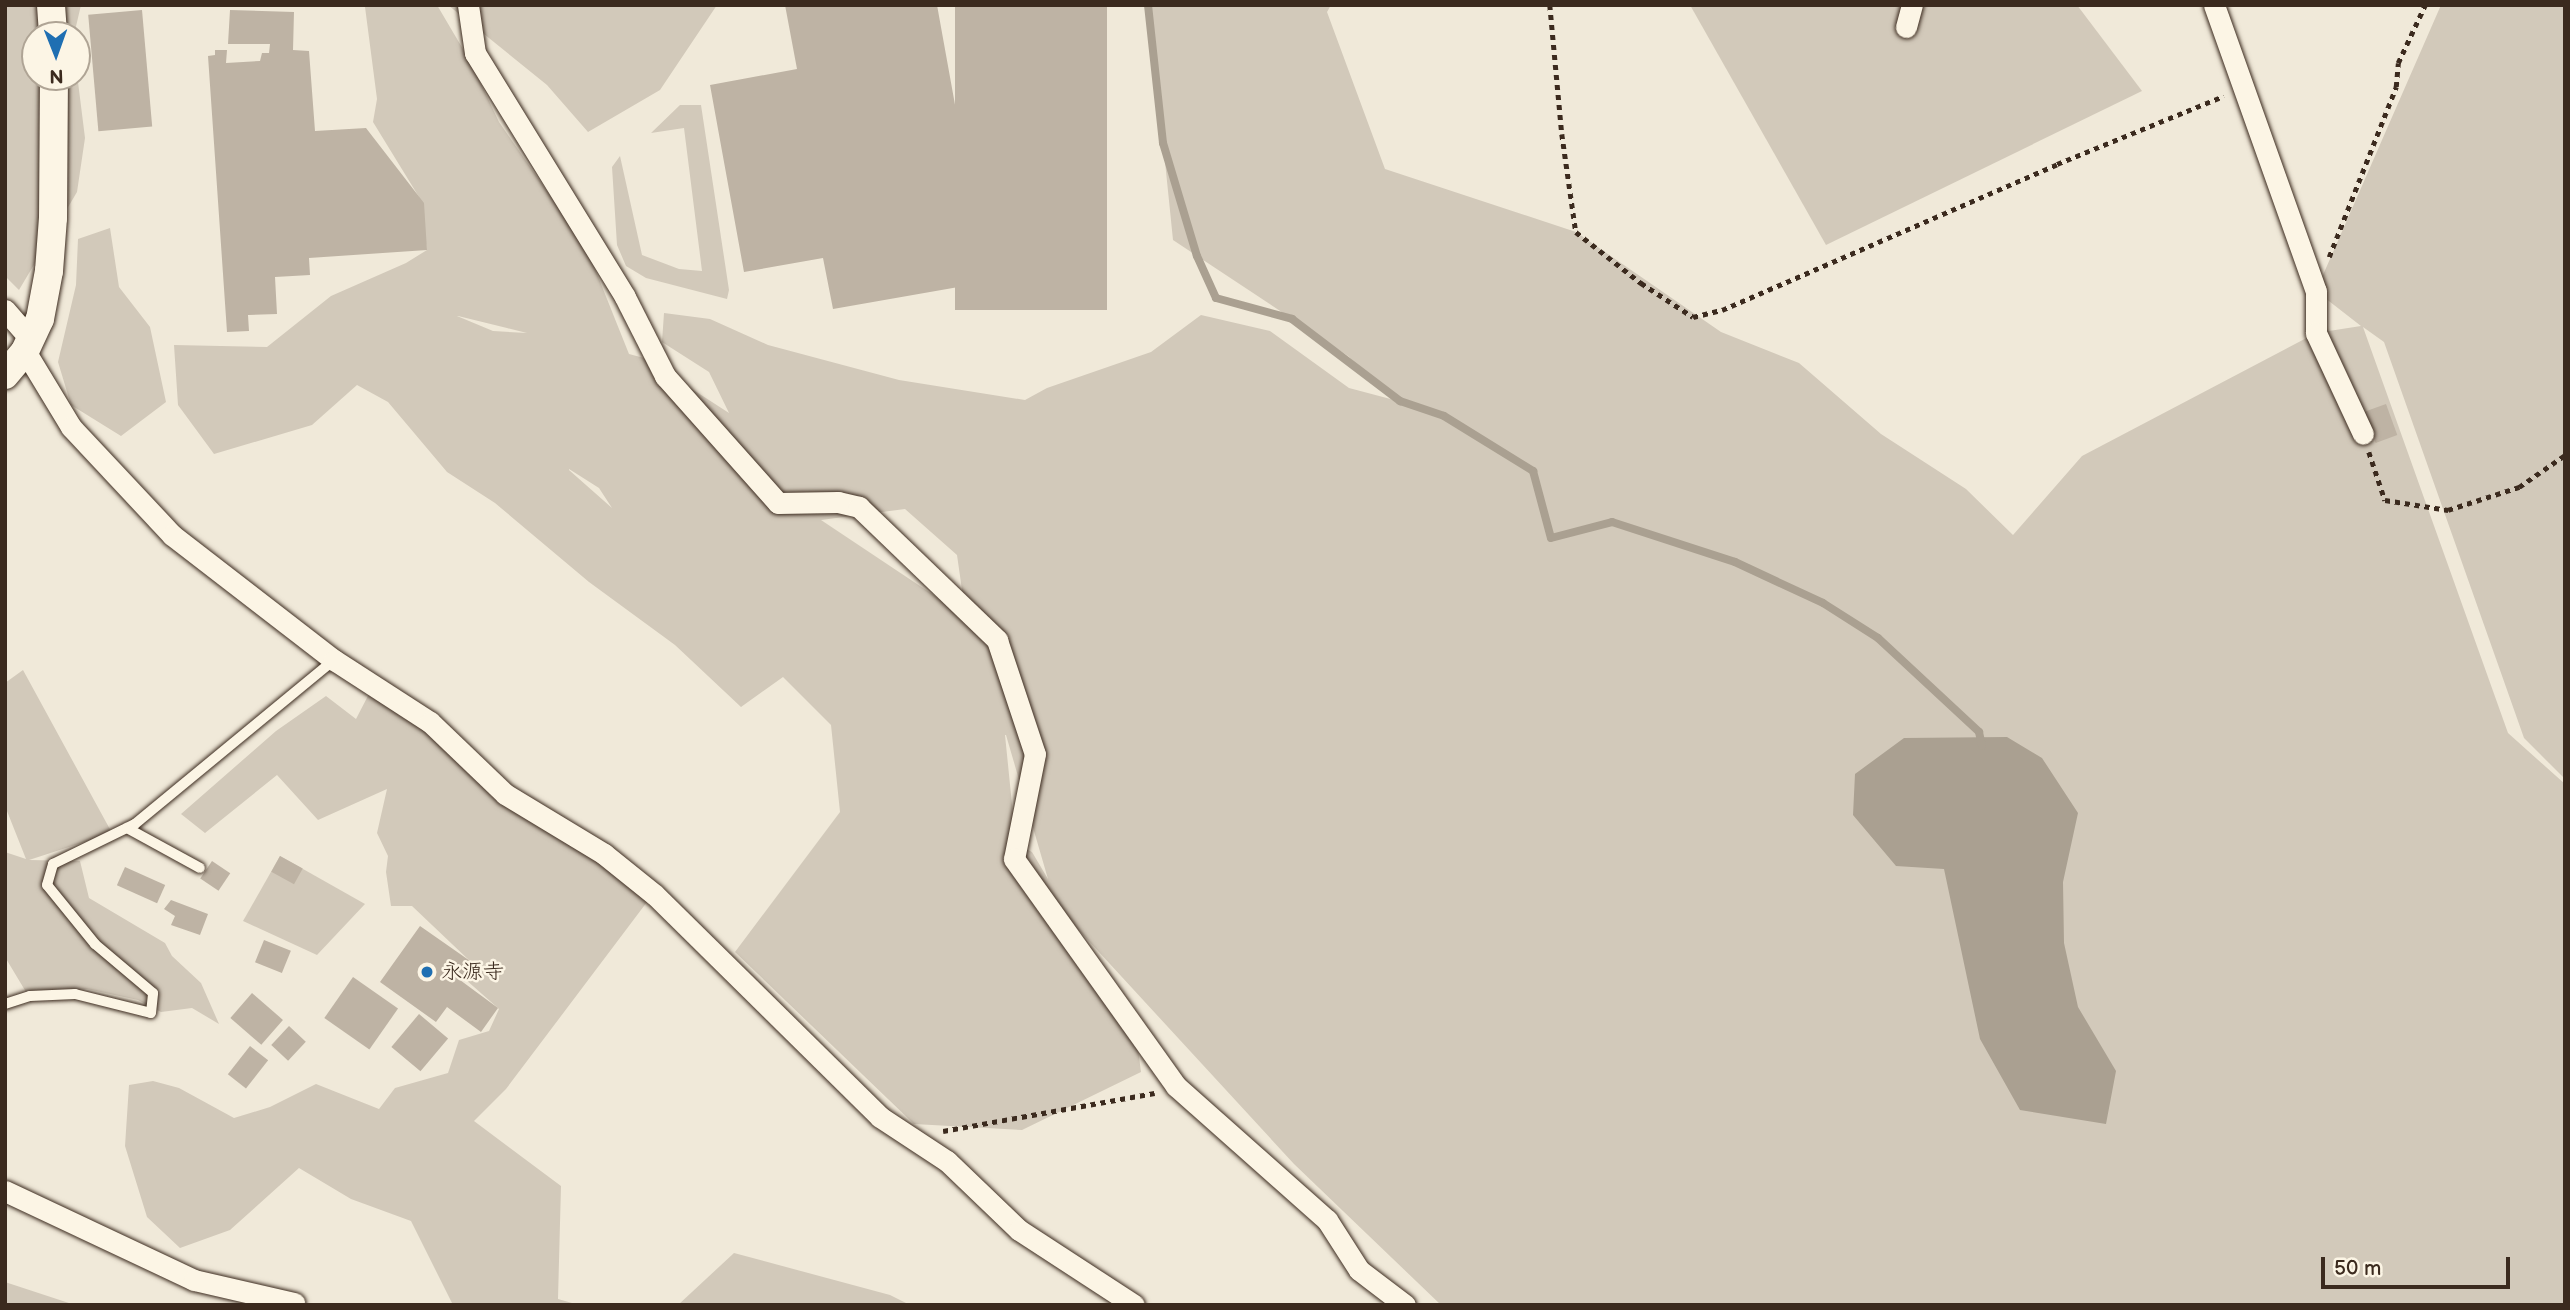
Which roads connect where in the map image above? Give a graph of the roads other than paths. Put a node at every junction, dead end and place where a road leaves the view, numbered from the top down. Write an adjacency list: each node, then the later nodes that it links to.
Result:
1 (468, 5): 17 (street)
2 (1912, 5): 4 (street)
3 (2214, 5): 9 (street)
4 (1906, 27)
5 (54, 91): 7 (street)
6 (5, 310): 7 (street)
7 (28, 345): 8 (street); 10 (street)
8 (5, 375)
9 (2363, 434)
10 (334, 660): 11 (lane); 16 (street)
11 (127, 828): 12 (lane); 13 (lane)
12 (200, 869)
13 (5, 1004)
14 (5, 1191): 15 (street)
15 (294, 1303)
16 (1134, 1305)
17 (1405, 1305)

